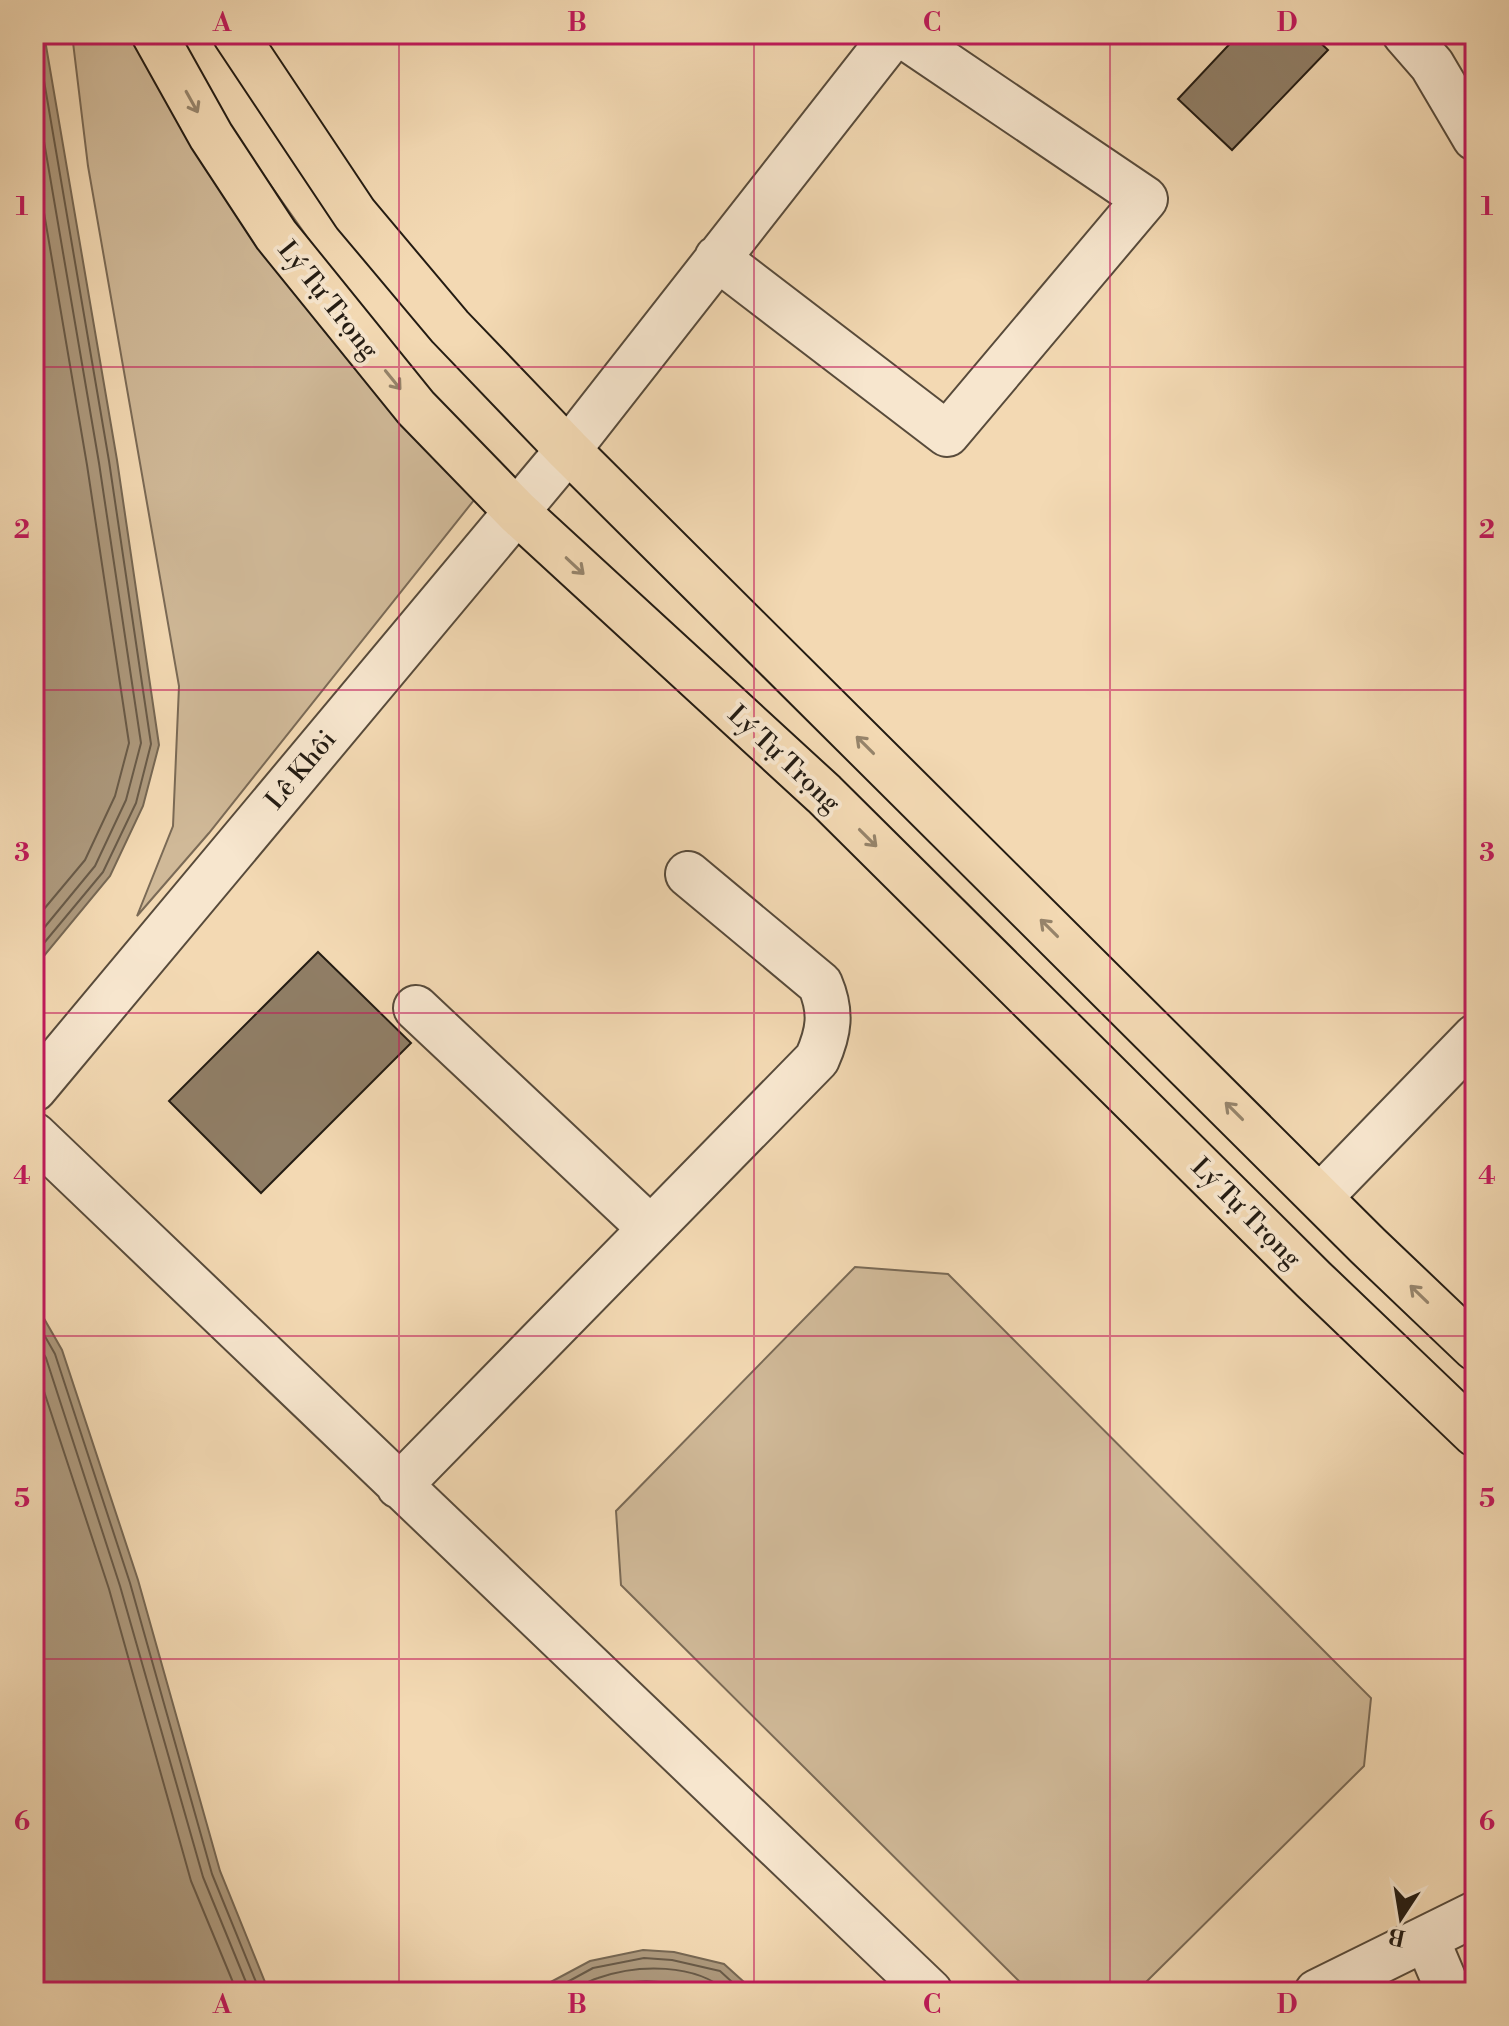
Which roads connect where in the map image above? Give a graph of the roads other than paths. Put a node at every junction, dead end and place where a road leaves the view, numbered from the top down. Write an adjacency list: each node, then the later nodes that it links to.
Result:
1 (154, 34): 9 (main road, Lý Tự Trọng, one-way to 9)
2 (235, 34): 8 (main road)
3 (894, 34): 7 (street, Lê Khôi)
4 (901, 34): 7 (street)
5 (1405, 34): 6 (street)
6 (1475, 138)
7 (717, 258): 8 (street, Lê Khôi)
8 (568, 450): 9 (street, Lê Khôi); 15 (main road, one-way to 8)
9 (517, 512): 13 (street, Lê Khôi); 18 (main road, Lý Tự Trọng, one-way to 18)
10 (688, 874): 16 (street)
11 (416, 1008): 16 (street)
12 (1475, 1037): 15 (street)
13 (34, 1089)
14 (34, 1135): 19 (street)
15 (1320, 1197): 17 (main road, one-way to 15)
16 (650, 1228): 19 (street)
17 (1475, 1348)
18 (1475, 1434)
19 (399, 1486): 22 (street)
20 (1475, 1914): 21 (street)
21 (1427, 1940): 23 (street); 24 (street)
22 (930, 1992)
23 (1317, 1992)
24 (1449, 1992)

